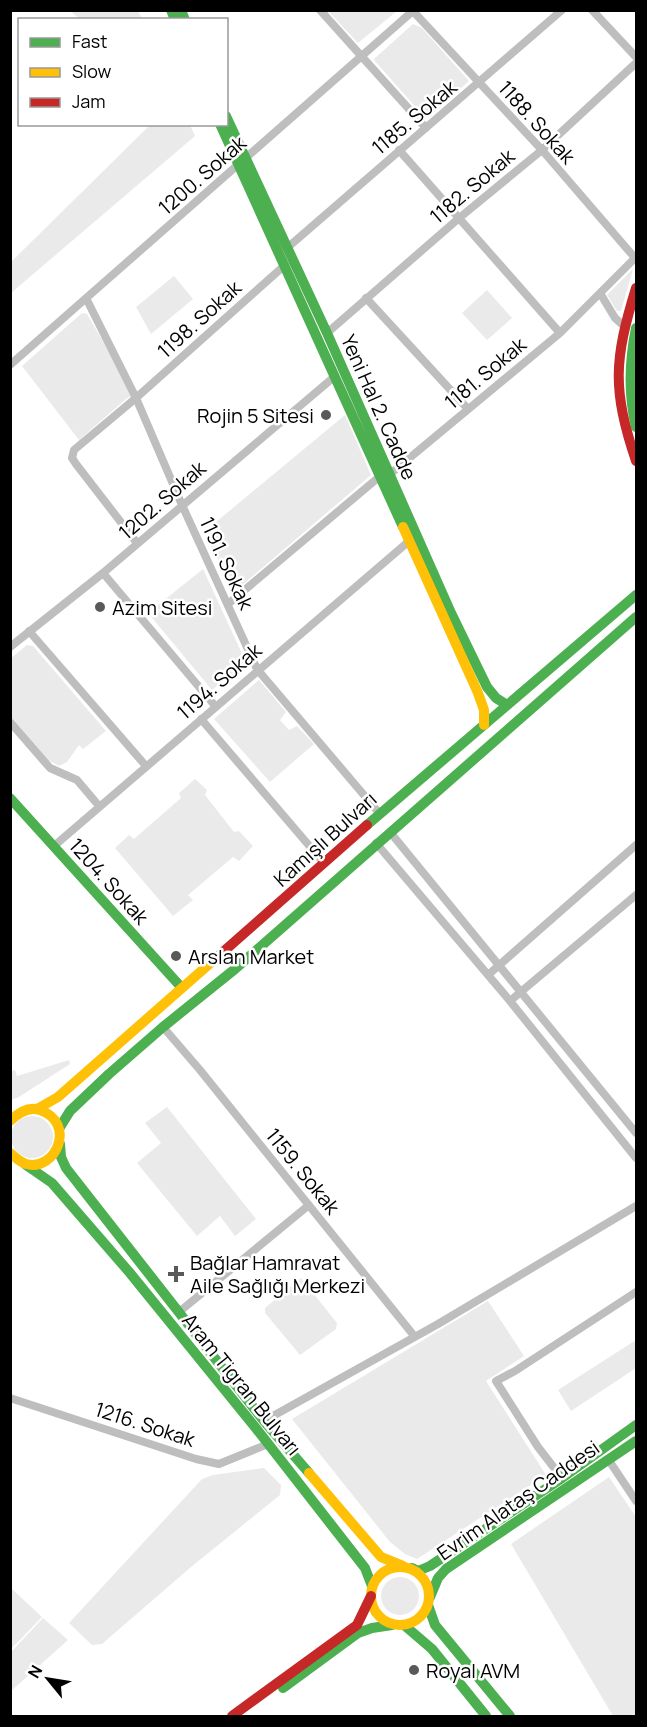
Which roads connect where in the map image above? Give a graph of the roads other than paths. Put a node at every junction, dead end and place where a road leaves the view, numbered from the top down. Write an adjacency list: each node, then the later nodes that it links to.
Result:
1 (320, 10): 5 (street)
2 (562, 10): 8 (street, 1185. Sokak)
3 (592, 10): 6 (street)
4 (413, 11): 5 (street, 1200. Sokak); 8 (street, 1188. Sokak)
5 (362, 56): 11 (street); 14 (street, 1200. Sokak)
6 (636, 57)
7 (636, 63): 13 (street, 1182. Sokak)
8 (479, 84): 11 (street, 1185. Sokak); 13 (street, 1188. Sokak)
9 (228, 122): 14 (main road, Yeni Hal 2. Cadde)
10 (221, 126): 14 (main road)
11 (426, 128): 12 (street, 1185. Sokak)
12 (399, 150): 15 (street); 16 (street, 1185. Sokak)
13 (542, 150): 15 (street, 1182. Sokak); 17 (street, 1188. Sokak)
14 (242, 163): 16 (main road, Yeni Hal 2. Cadde); 18 (main road); 21 (street, 1200. Sokak)
15 (458, 219): 22 (street, 1182. Sokak); 25 (street)
16 (288, 248): 24 (main road, Yeni Hal 2. Cadde)
17 (636, 257): 20 (street, 1188. Sokak)
18 (285, 266): 27 (main road); 28 (street, 1198. Sokak)
19 (636, 288): 23 (main road)
20 (600, 293): 23 (street); 25 (street, 1181. Sokak)
21 (86, 298): 26 (street, 1200. Sokak); 28 (street, 1191. Sokak)
22 (366, 298): 24 (street, 1182. Sokak); 29 (street)
23 (631, 328): 30 (main road); 31 (main road)
24 (327, 333): 32 (main road, Yeni Hal 2. Cadde)
25 (560, 333): 29 (street, 1181. Sokak)
26 (10, 365)
27 (334, 377): 32 (main road); 33 (street, 1202. Sokak)
28 (136, 398): 33 (street, 1191. Sokak); 35 (street, 1198. Sokak)
29 (468, 409): 32 (street, 1181. Sokak)
30 (636, 427)
31 (636, 461)
32 (384, 476): 34 (main road); 38 (street, 1181. Sokak); 43 (main road, Yeni Hal 2. Cadde)
33 (182, 505): 35 (street, 1202. Sokak); 38 (street, 1191. Sokak)
34 (408, 542): 42 (street, 1194. Sokak); 47 (main road)
35 (137, 543): 36 (street, 1202. Sokak)
36 (103, 573): 40 (street, 1202. Sokak); 44 (street)
37 (636, 595): 43 (main road, Kamışlı Bulvarı)
38 (228, 604): 42 (street, 1191. Sokak)
39 (636, 617): 52 (main road, Kamışlı Bulvarı)
40 (29, 631): 41 (street, 1202. Sokak); 48 (street)
41 (10, 647)
42 (258, 669): 44 (street, 1194. Sokak); 51 (street, 1191. Sokak)
43 (507, 705): 47 (main road, Kamışlı Bulvarı)
44 (216, 707): 45 (street, 1194. Sokak)
45 (201, 719): 48 (street, 1194. Sokak); 56 (street)
46 (10, 722): 50 (street)
47 (484, 725): 51 (main road, Kamışlı Bulvarı)
48 (146, 766): 50 (street, 1194. Sokak)
49 (10, 798): 55 (main road, 1204. Sokak)
50 (99, 806): 55 (street, 1194. Sokak)
51 (380, 814): 56 (main road, Kamışlı Bulvarı)
52 (390, 832): 53 (main road, Kamışlı Bulvarı); 58 (street)
53 (376, 843): 59 (street); 63 (main road, Kamışlı Bulvarı)
54 (636, 845): 58 (street)
55 (54, 846): 60 (main road, 1204. Sokak)
56 (324, 863): 60 (main road, Kamışlı Bulvarı)
57 (636, 898): 61 (street)
58 (500, 964): 59 (street); 61 (street)
59 (488, 975): 62 (street)
60 (181, 987): 64 (main road, Kamışlı Bulvarı)
61 (522, 991): 62 (street); 67 (street)
62 (510, 1001): 70 (street)
63 (163, 1027): 66 (main road, Kamışlı Bulvarı); 71 (street, 1159. Sokak)
64 (37, 1109): 65 (main road, Kamışlı Bulvarı); 66 (main road)
65 (10, 1121)
66 (60, 1127): 68 (main road)
67 (636, 1133)
68 (60, 1144): 69 (main road); 74 (main road)
69 (15, 1158): 80 (main road, Aram Tigran Bulvarı)
70 (636, 1158)
71 (309, 1205): 74 (street); 75 (street, 1159. Sokak)
72 (636, 1206): 75 (street)
73 (636, 1292): 82 (street)
74 (179, 1312): 77 (main road)
75 (415, 1337): 77 (street)
76 (10, 1398): 80 (street, 1216. Sokak)
77 (264, 1421): 84 (main road)
78 (636, 1425): 82 (main road)
79 (636, 1441): 81 (main road, Evrim Alataş Caddesi)
80 (268, 1444): 85 (main road, Aram Tigran Bulvarı)
81 (608, 1459): 83 (street); 86 (main road, Evrim Alataş Caddesi)
82 (562, 1478): 84 (main road)
83 (636, 1501)
84 (407, 1567): 85 (main road); 86 (main road)
85 (372, 1591): 87 (main road); 88 (main road)
86 (429, 1601): 87 (main road); 91 (main road)
87 (399, 1625): 89 (main road); 90 (main road)
88 (232, 1716)
89 (244, 1716)
90 (486, 1716)
91 (510, 1716)

